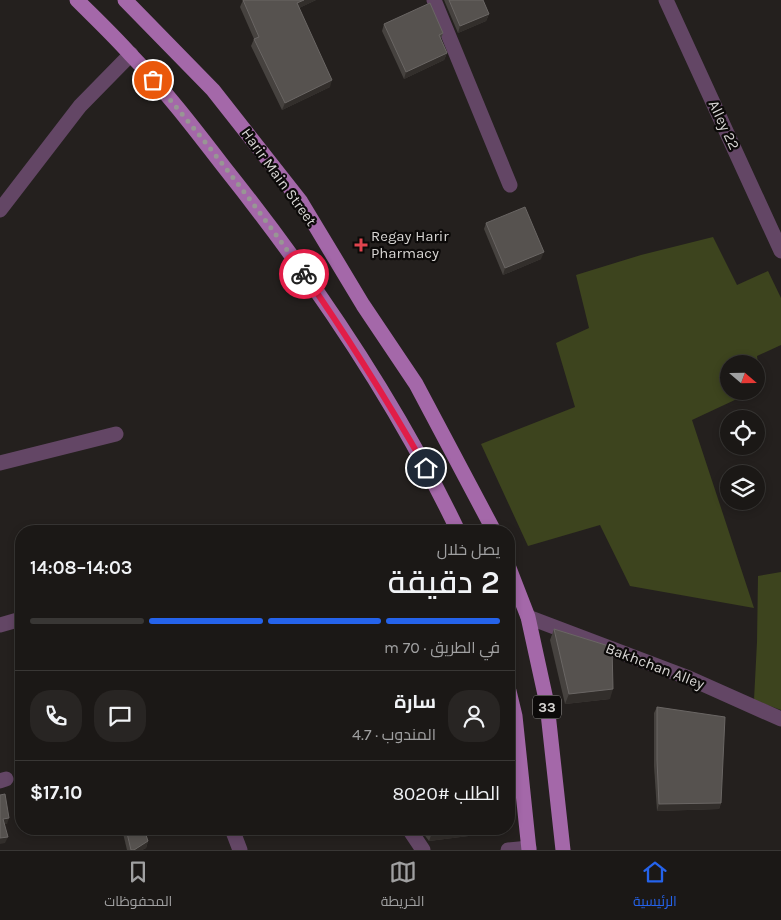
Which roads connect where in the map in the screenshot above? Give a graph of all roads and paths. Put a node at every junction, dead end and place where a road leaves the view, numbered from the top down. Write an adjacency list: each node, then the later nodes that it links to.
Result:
1 (77, 0): 5 (main road)
2 (125, 0): 12 (main road, Harir Main Street)
3 (434, 0): 6 (street)
4 (666, 0): 8 (street, Alley 22)
5 (131, 54): 7 (street); 11 (main road)
6 (510, 185)
7 (0, 210)
8 (781, 251)
9 (116, 434): 10 (street)
10 (0, 463)
11 (455, 525)
12 (491, 525)
13 (515, 583): 14 (main road, 33)
14 (528, 616): 18 (street, Bakhchan Alley); 25 (main road, 33)
15 (15, 620): 16 (street)
16 (0, 624)
17 (515, 716): 21 (main road, 33)
18 (781, 719)
19 (234, 835): 22 (street)
20 (413, 835): 23 (street)
21 (529, 849): 24 (street)
22 (240, 850)
23 (423, 850)
24 (508, 850)
25 (563, 850)

